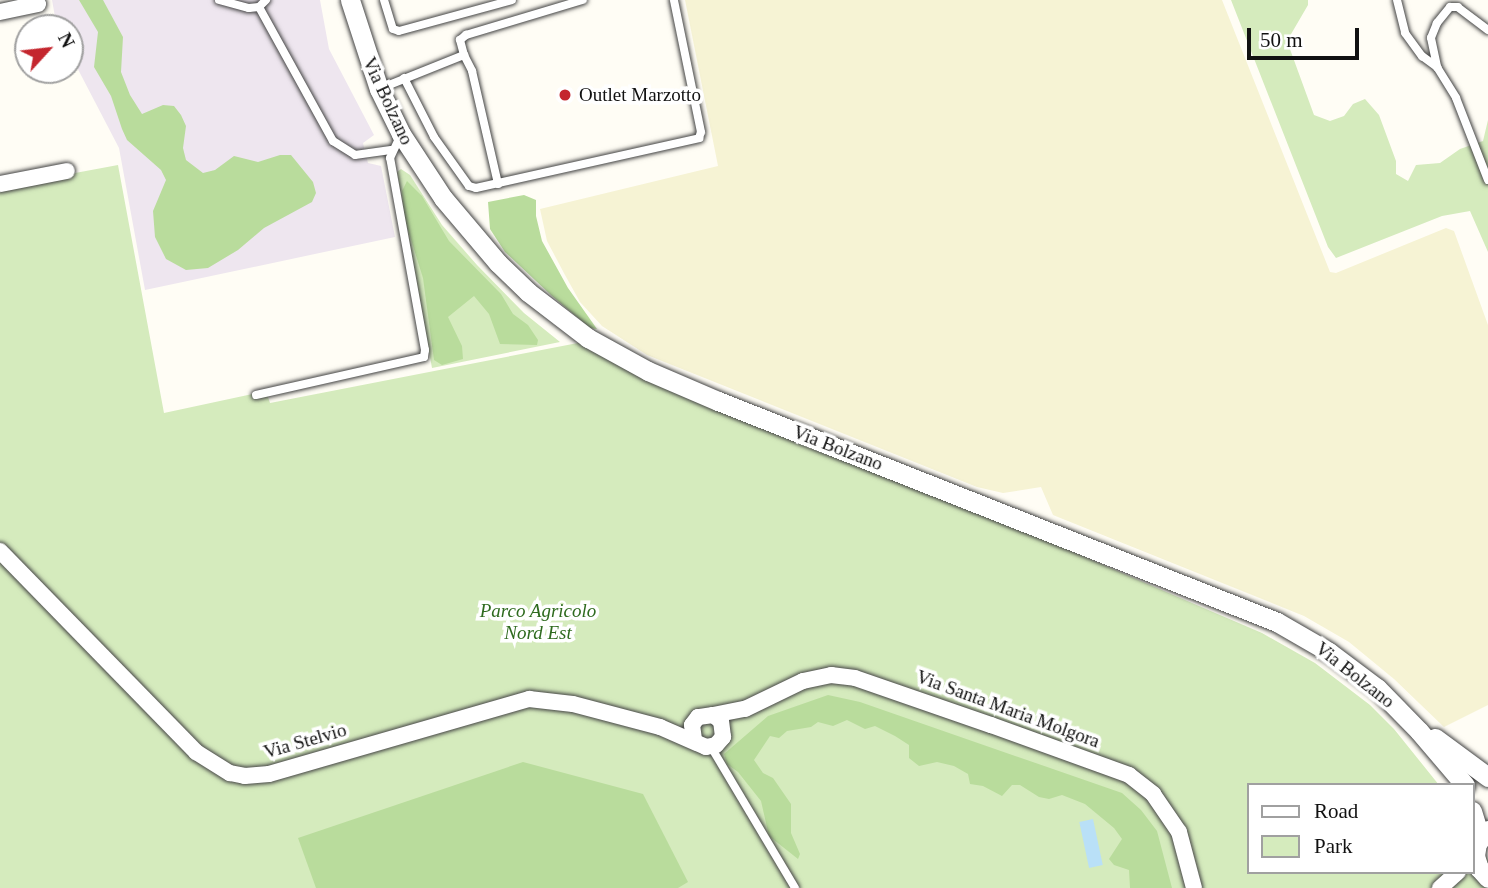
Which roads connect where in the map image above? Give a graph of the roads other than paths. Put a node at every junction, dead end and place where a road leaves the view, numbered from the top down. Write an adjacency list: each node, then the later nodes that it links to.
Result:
1 (219, 0): 8 (lane)
2 (350, 0): 15 (street, Via Bolzano)
3 (384, 0): 4 (lane)
4 (512, 0)
5 (583, 0): 12 (lane)
6 (674, 0): 20 (lane)
7 (1397, 0): 13 (lane)
8 (262, 3): 16 (lane)
9 (38, 4): 10 (street)
10 (0, 12)
11 (1488, 30): 13 (lane)
12 (464, 55): 14 (lane); 20 (lane)
13 (1437, 67): 18 (lane)
14 (404, 78): 15 (lane); 20 (lane)
15 (379, 89): 16 (street, Via Bolzano)
16 (396, 142): 21 (lane); 25 (street, Via Bolzano)
17 (67, 171): 19 (street)
18 (1488, 180)
19 (0, 184)
20 (498, 184)
21 (256, 395)
22 (0, 551): 27 (street, Via Stelvio)
23 (745, 709): 24 (street); 28 (street); 42 (street, Via Santa Maria Molgora)
24 (713, 715): 26 (street); 28 (street)
25 (1409, 719): 31 (street, Via Bolzano); 32 (street)
26 (694, 720): 27 (street, Via Stelvio); 29 (street)
27 (660, 727): 29 (street, Via Stelvio)
28 (724, 732): 30 (street)
29 (694, 740): 30 (street)
30 (711, 747): 41 (lane)
31 (1448, 765): 33 (street, Via Bolzano); 34 (street, Via Bolzano)
32 (1488, 777)
33 (1458, 783)
34 (1463, 783)
35 (1474, 797): 36 (street)
36 (1488, 815)
37 (1474, 821): 38 (street)
38 (1479, 846): 40 (street)
39 (1456, 874): 43 (street)
40 (1488, 878)
41 (794, 888)
42 (1194, 888)
43 (1440, 888)

